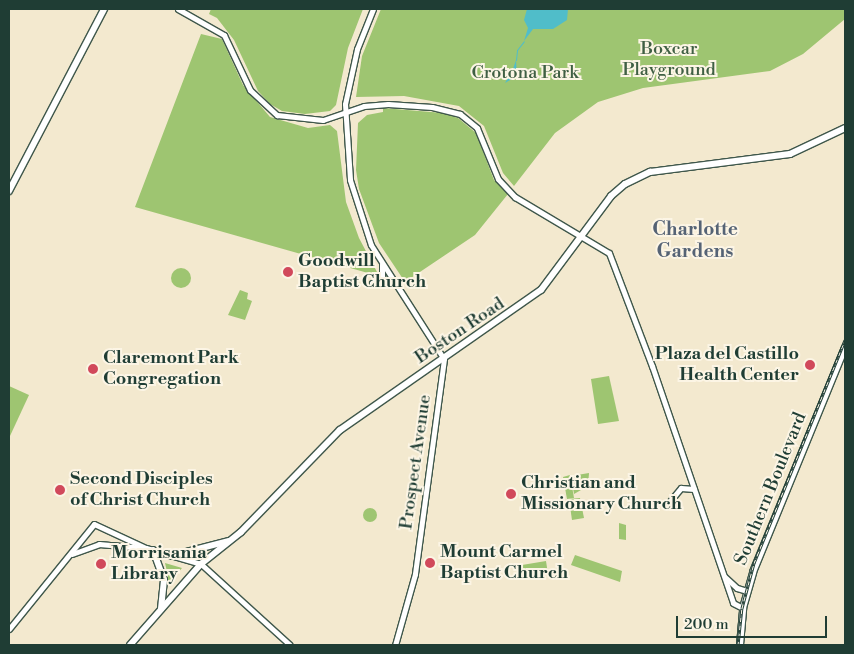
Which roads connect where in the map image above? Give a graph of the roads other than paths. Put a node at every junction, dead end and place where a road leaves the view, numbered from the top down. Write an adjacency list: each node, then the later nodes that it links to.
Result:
1 (104, 9): 6 (main road)
2 (178, 9): 4 (street)
3 (373, 9): 4 (street)
4 (344, 114): 7 (street); 8 (street)
5 (845, 128): 7 (main road, Boston Road)
6 (9, 191)
7 (582, 236): 11 (main road, Boston Road); 12 (street)
8 (382, 264): 9 (street); 11 (street)
9 (372, 283)
10 (845, 348): 20 (main road, Southern Boulevard)
11 (444, 358): 14 (main road, Boston Road); 26 (street, Prospect Avenue)
12 (694, 488): 13 (street); 19 (street)
13 (670, 501)
14 (234, 539): 17 (main road); 18 (main road, Boston Road)
15 (149, 549): 16 (street); 16 (street); 17 (street); 22 (main road)
16 (70, 556): 23 (street)
17 (171, 556): 18 (street)
18 (201, 564): 22 (main road, Boston Road); 25 (street)
19 (725, 576): 20 (street); 21 (street)
20 (747, 591): 21 (main road, Southern Boulevard)
21 (743, 608): 27 (main road, Southern Boulevard)
22 (161, 610): 24 (main road, Boston Road)
23 (9, 629)
24 (130, 645)
25 (290, 645)
26 (395, 645)
27 (740, 645)

